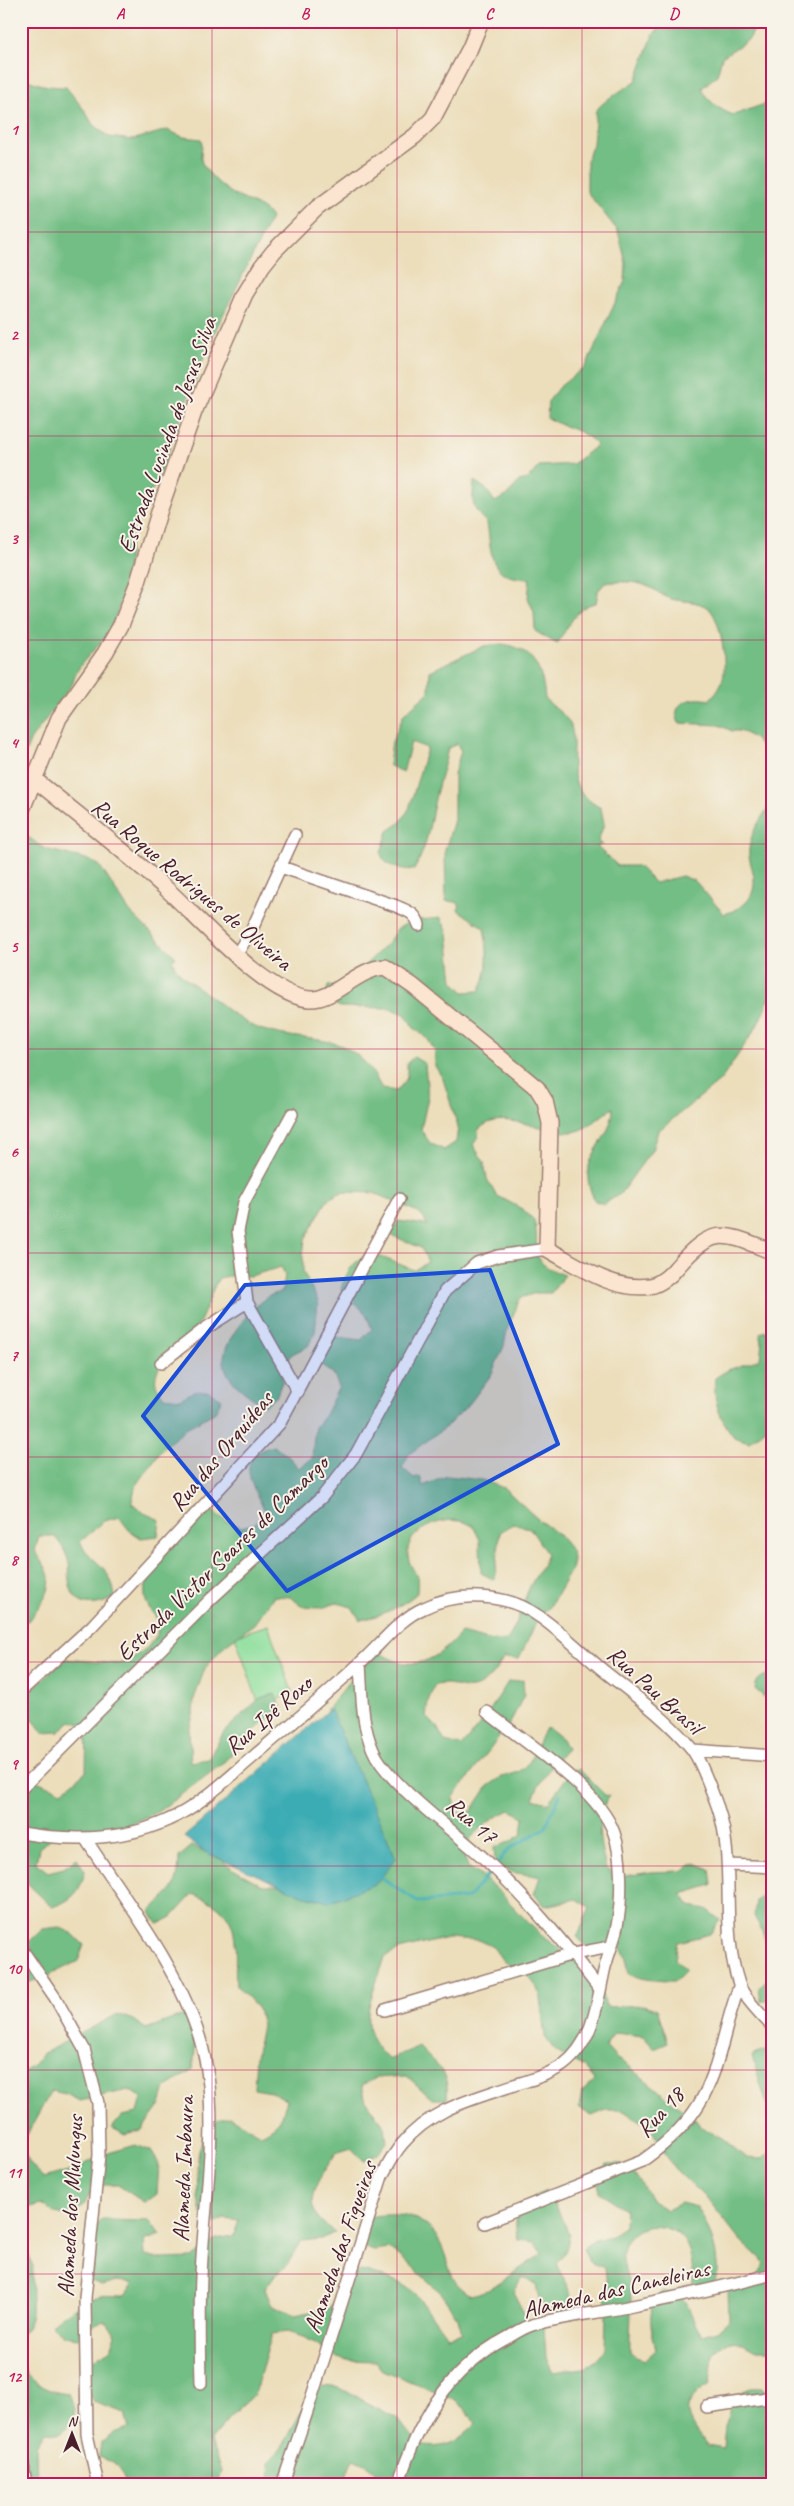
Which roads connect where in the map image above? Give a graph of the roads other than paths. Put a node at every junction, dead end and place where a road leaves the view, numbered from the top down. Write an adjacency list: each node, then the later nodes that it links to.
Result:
1 (481, 21): 2 (main road, Estrada Lucinda de Jesus Silva)
2 (34, 778): 3 (main road, Estrada Lucinda de Jesus Silva); 7 (main road, Rua Roque Rodrigues de Oliveira)
3 (21, 812)
4 (295, 835): 5 (street)
5 (281, 866): 6 (street); 7 (street)
6 (419, 925)
7 (236, 954): 10 (main road, Rua Roque Rodrigues de Oliveira)
8 (292, 1114): 12 (street)
9 (399, 1199): 14 (street, Rua das Orquídeas)
10 (547, 1250): 11 (main road); 21 (street, Estrada Victor Soares de Camargo)
11 (773, 1252)
12 (247, 1302): 13 (street); 14 (street)
13 (161, 1363)
14 (298, 1392): 17 (street, Rua das Orquídeas)
15 (464, 1596): 16 (street, Rua Ipê Roxo); 19 (street, Rua Pau Brasil)
16 (360, 1664): 23 (street, Rua Ipê Roxo); 28 (street, Rua 17)
17 (21, 1691)
18 (487, 1712): 26 (street, Alameda das Figueiras)
19 (692, 1750): 20 (street); 24 (street, Rua Pau Brasil)
20 (773, 1756)
21 (21, 1789)
22 (21, 1834): 23 (street, Rua Ipê Roxo)
23 (85, 1838): 35 (street, Alameda Imbaura)
24 (728, 1865): 25 (street); 29 (street, Rua Pau Brasil)
25 (773, 1867)
26 (610, 1947): 28 (street); 30 (street, Alameda das Figueiras)
27 (21, 1948): 40 (street, Alameda dos Mulungus)
28 (573, 1954): 30 (street, Rua 17); 31 (street)
29 (739, 1987): 32 (street, Rua Pau Brasil); 33 (street, Rua 18)
30 (600, 1990): 41 (street, Alameda das Figueiras)
31 (385, 2010)
32 (773, 2027)
33 (485, 2223)
34 (773, 2274): 42 (street, Alameda das Caneleiras)
35 (201, 2383)
36 (773, 2397): 37 (street)
37 (707, 2407)
38 (21, 2451): 39 (street)
39 (26, 2485)
40 (98, 2485)
41 (282, 2485)
42 (398, 2485)

